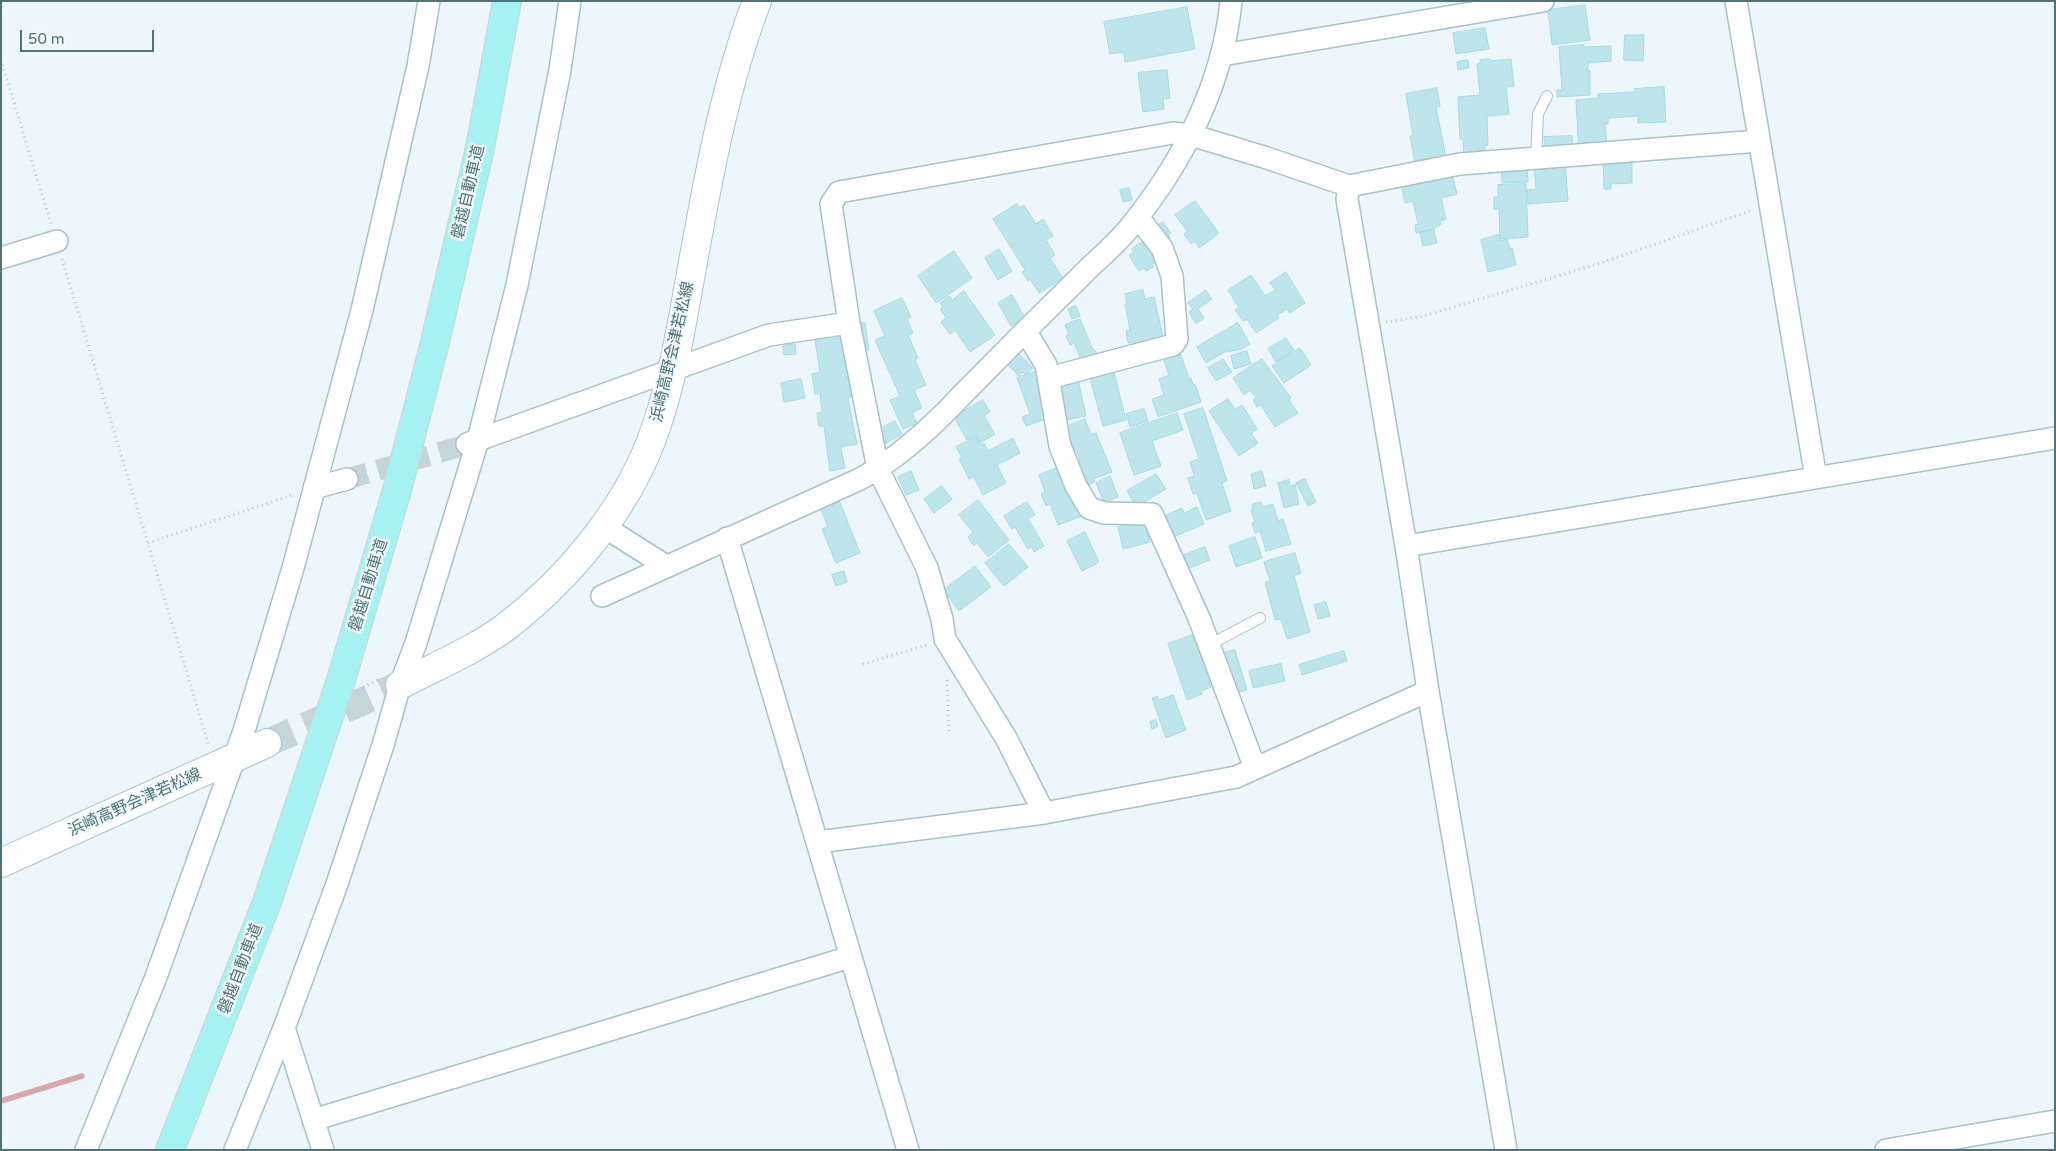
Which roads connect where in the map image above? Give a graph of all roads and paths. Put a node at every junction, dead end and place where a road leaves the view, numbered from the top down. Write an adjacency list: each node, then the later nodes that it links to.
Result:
1 (429, 1): 29 (street)
2 (507, 1): 55 (highway, 磐越自動車道)
3 (570, 1): 25 (street)
4 (757, 1): 22 (main road, 浜崎高野会津若松線)
5 (1231, 1): 8 (street)
6 (1543, 1): 8 (street)
7 (1736, 1): 12 (street)
8 (1222, 55): 11 (street)
9 (1, 60): 17 (path)
10 (1547, 96): 13 (lane)
11 (1191, 135): 14 (street); 16 (street); 19 (street)
12 (1760, 141): 13 (street); 15 (street)
13 (1536, 158): 14 (street)
14 (1350, 186): 20 (street)
15 (1770, 204): 20 (path); 27 (street)
16 (1138, 217): 21 (street); 23 (street)
17 (57, 241): 18 (street); 32 (path)
18 (1, 258)
19 (849, 323): 22 (street); 26 (street)
20 (1369, 325): 33 (street)
21 (1026, 332): 23 (street); 26 (street)
22 (672, 370): 25 (street); 30 (main road, 浜崎高野会津若松線)
23 (1048, 378): 38 (street)
24 (2055, 438): 27 (street)
25 (470, 443): 41 (street)
26 (878, 469): 31 (street); 37 (street)
27 (1816, 478): 33 (street)
28 (347, 479): 29 (street)
29 (314, 488): 32 (path); 45 (street)
30 (603, 526): 34 (street); 41 (main road, 浜崎高野会津若松線)
31 (727, 538): 34 (street); 48 (street)
32 (148, 543): 45 (path)
33 (1406, 546): 42 (street)
34 (666, 566): 35 (street)
35 (602, 596)
36 (1260, 618): 38 (lane)
37 (945, 639): 39 (path); 47 (street)
38 (1209, 645): 46 (street)
39 (863, 664)
40 (947, 677): 43 (path)
41 (400, 685): 51 (street)
42 (1428, 691): 46 (street); 59 (street)
43 (949, 734)
44 (268, 743): 45 (main road, 浜崎高野会津若松線)
45 (224, 763): 49 (main road, 浜崎高野会津若松線); 54 (street)
46 (1255, 768): 47 (street)
47 (1044, 813): 48 (street)
48 (818, 842): 50 (street)
49 (1, 863)
50 (850, 957): 52 (street); 58 (street)
51 (284, 1028): 52 (street); 56 (street)
52 (314, 1120): 57 (street)
53 (2055, 1121): 60 (street)
54 (86, 1150)
55 (170, 1150)
56 (235, 1150)
57 (323, 1150)
58 (908, 1150)
59 (1506, 1150)
60 (1886, 1150)

